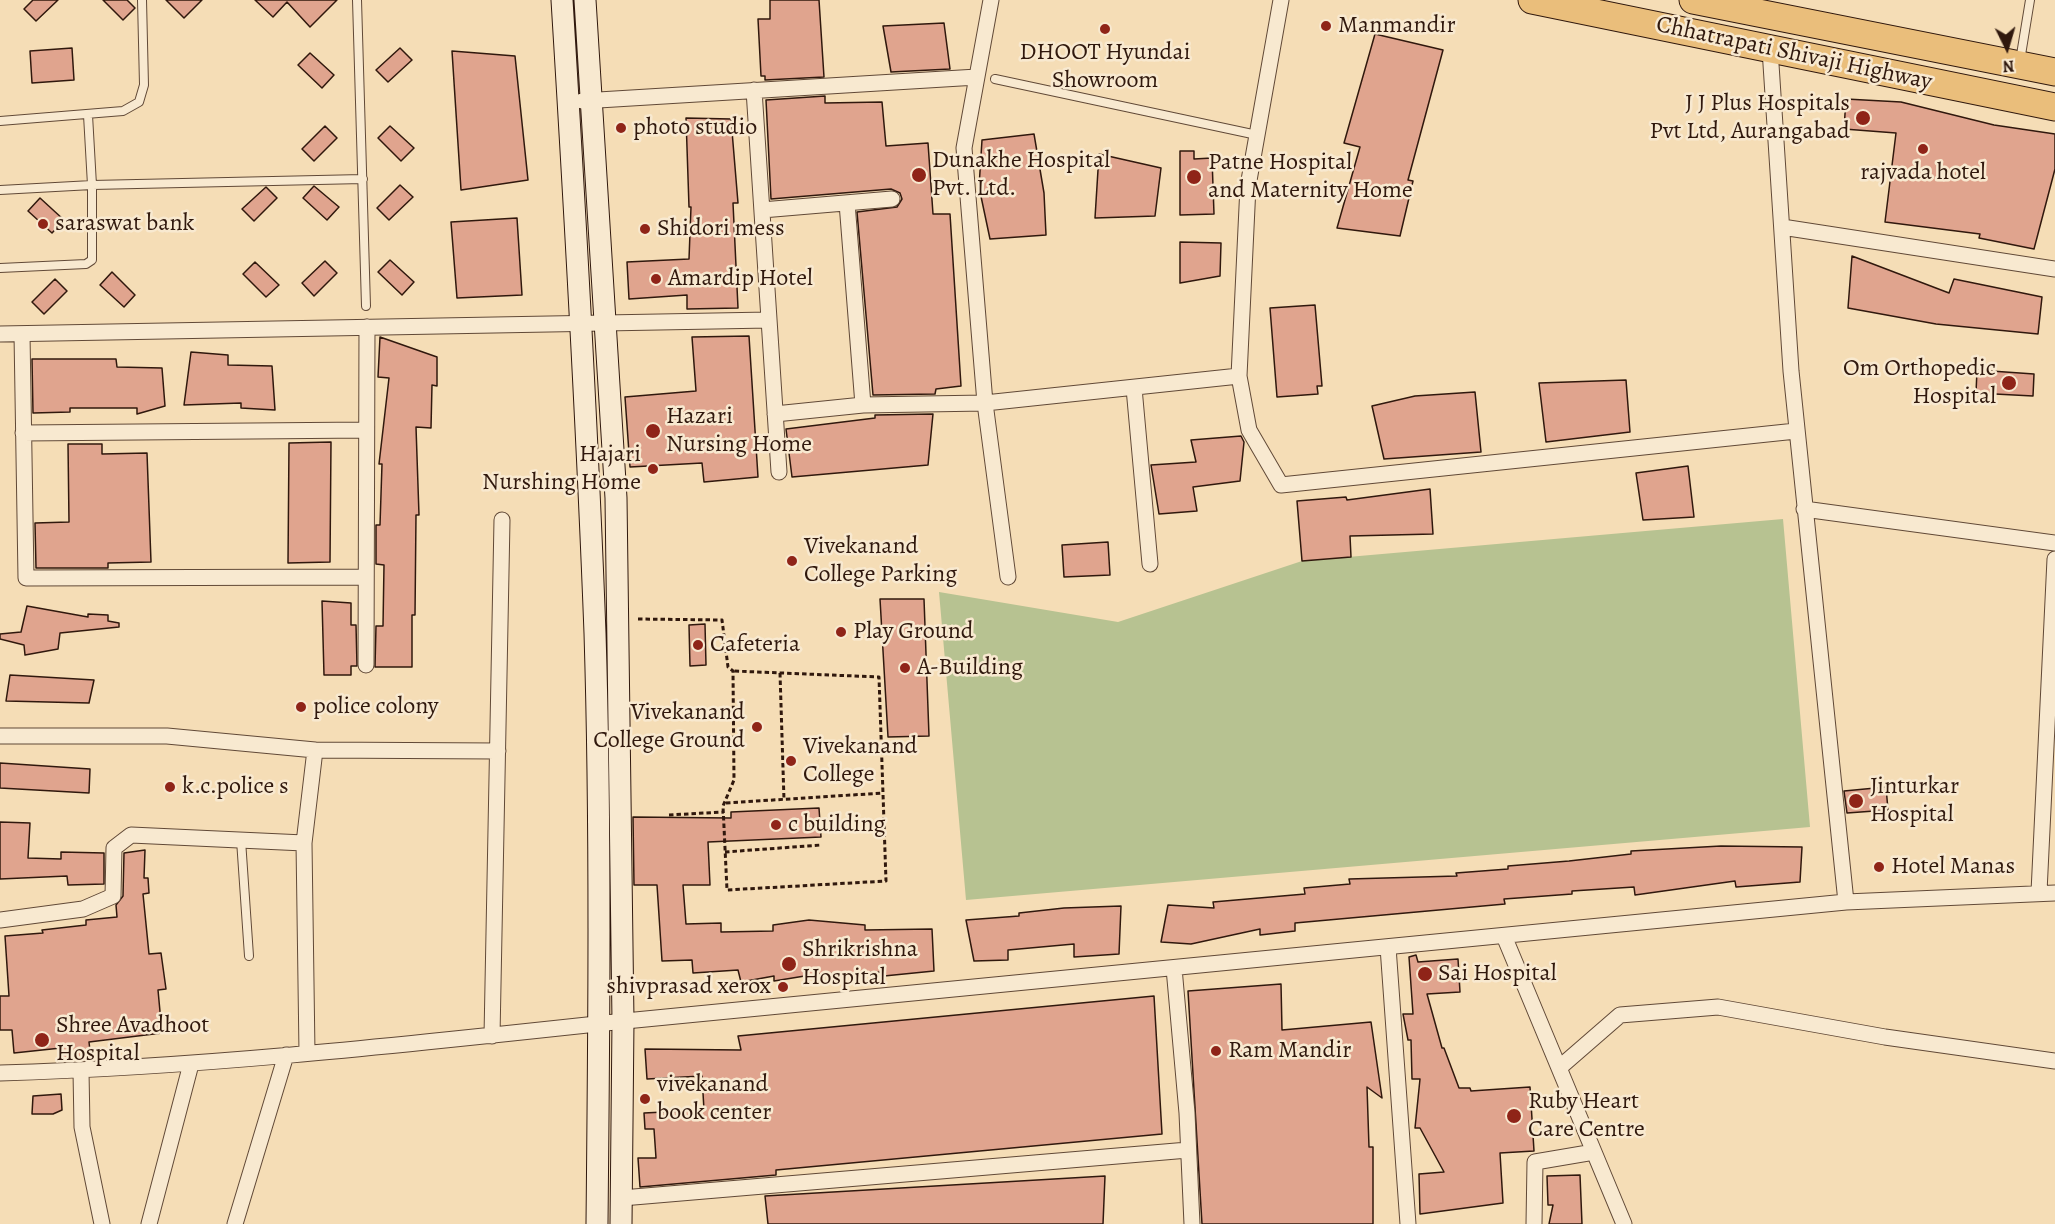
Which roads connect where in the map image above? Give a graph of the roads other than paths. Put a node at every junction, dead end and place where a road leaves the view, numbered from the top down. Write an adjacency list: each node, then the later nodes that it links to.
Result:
1 (142, 0): 19 (lane)
2 (357, 0): 22 (lane)
3 (562, 0): 17 (street)
4 (585, 0): 16 (street)
5 (991, 0): 13 (street)
6 (1281, 0): 21 (street)
7 (1532, 0): 10 (highway, Chhatrapati Shivaji Highway)
8 (1693, 0): 11 (highway, Chhatrapati Shivaji Highway)
9 (2030, 0): 11 (lane)
10 (1770, 49): 18 (highway, Chhatrapati Shivaji Highway); 28 (street)
11 (2020, 65): 12 (highway, Chhatrapati Shivaji Highway)
12 (2055, 72)
13 (977, 77): 15 (street); 40 (street)
14 (995, 79): 21 (lane)
15 (754, 90): 16 (street); 27 (street)
16 (591, 100): 17 (street); 34 (street)
17 (568, 102): 33 (street)
18 (2055, 107)
19 (88, 115): 20 (lane); 23 (lane)
20 (0, 121)
21 (1257, 135): 38 (street)
22 (363, 179): 23 (lane); 31 (lane)
23 (92, 185): 24 (lane); 29 (lane)
24 (0, 190)
25 (891, 199): 26 (street)
26 (847, 203): 27 (street); 41 (street)
27 (762, 210): 32 (street)
28 (1782, 226): 30 (street); 44 (street)
29 (0, 268)
30 (2055, 269)
31 (366, 306)
32 (769, 320): 34 (street); 42 (street)
33 (581, 322): 34 (street); 35 (street); 69 (street)
34 (605, 323): 68 (street)
35 (367, 327): 37 (street); 43 (street)
36 (0, 334): 37 (street)
37 (22, 334): 45 (street)
38 (1239, 376): 39 (street); 44 (street)
39 (1134, 387): 40 (street); 51 (street)
40 (985, 403): 41 (street); 52 (street)
41 (863, 405): 42 (street)
42 (775, 414): 46 (street)
43 (366, 430): 45 (street); 53 (street)
44 (1796, 431): 47 (street)
45 (23, 433): 53 (street)
46 (779, 472)
47 (1804, 510): 49 (street); 62 (street)
48 (502, 520): 57 (street)
49 (2055, 543)
50 (2055, 559): 60 (street)
51 (1150, 564)
52 (1008, 577)
53 (365, 578): 54 (street)
54 (366, 665)
55 (0, 736): 56 (street)
56 (315, 750): 57 (street); 59 (street)
57 (498, 751): 70 (street)
58 (241, 840): 59 (street); 63 (street); 66 (lane)
59 (304, 843): 71 (street)
60 (2039, 892): 61 (street); 62 (street)
61 (2055, 893)
62 (1846, 902): 64 (street)
63 (0, 920)
64 (1504, 936): 65 (street); 75 (street)
65 (1388, 947): 67 (street); 87 (street)
66 (249, 956)
67 (1174, 968): 68 (street); 78 (street)
68 (623, 1021): 69 (street); 80 (street)
69 (599, 1023): 70 (street); 84 (street)
70 (492, 1036): 71 (street)
71 (307, 1053): 72 (street)
72 (286, 1055): 74 (street); 83 (street)
73 (2055, 1061): 75 (street)
74 (192, 1064): 76 (street); 82 (street)
75 (1559, 1068): 79 (street)
76 (81, 1071): 77 (street); 81 (street)
77 (0, 1073)
78 (1188, 1150): 80 (street); 86 (street)
79 (1594, 1152): 88 (street); 89 (street)
80 (622, 1198): 85 (street)
81 (102, 1224)
82 (149, 1224)
83 (234, 1224)
84 (597, 1224)
85 (621, 1224)
86 (1192, 1224)
87 (1408, 1224)
88 (1534, 1224)
89 (1624, 1224)

